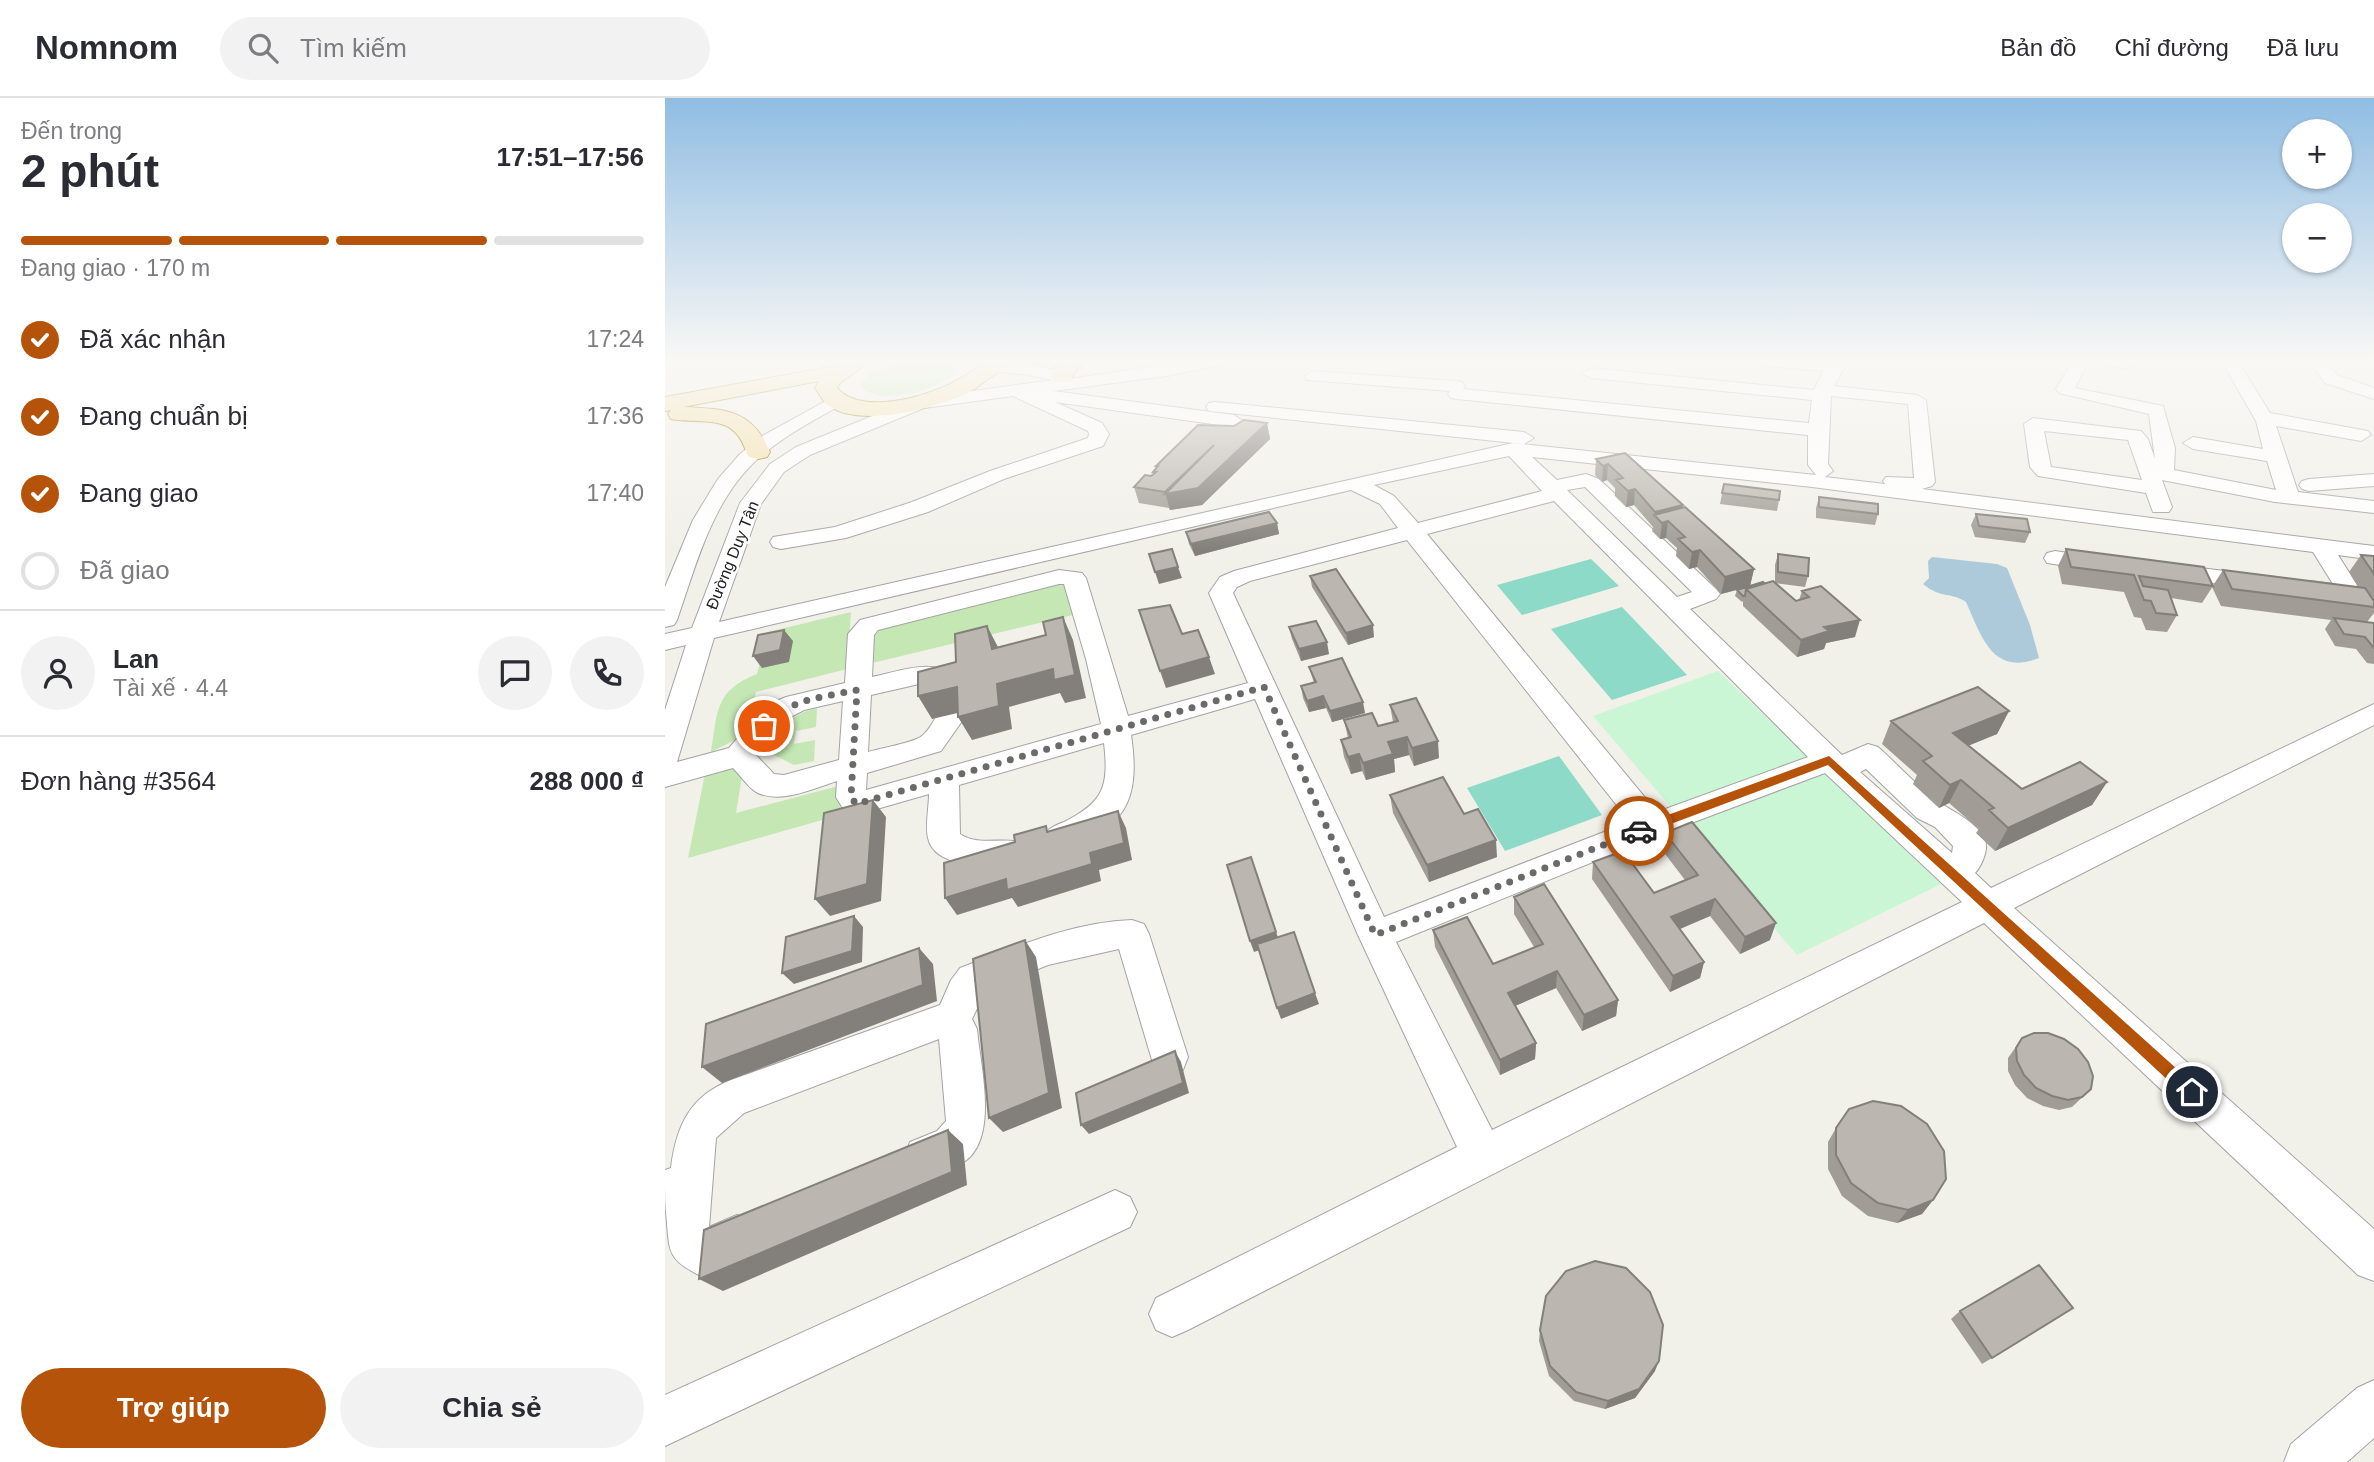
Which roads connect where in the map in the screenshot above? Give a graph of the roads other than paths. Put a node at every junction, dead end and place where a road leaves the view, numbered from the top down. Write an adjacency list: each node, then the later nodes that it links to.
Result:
1 (740, 424): 24 (main road)
2 (795, 424): 24 (street, Đường Duy Tân)
3 (868, 424): 27 (street, Đường Duy Tân)
4 (1088, 424): 37 (street)
5 (1206, 424): 21 (street)
6 (1382, 424): 18 (street)
7 (1451, 424): 18 (street)
8 (1686, 424): 19 (street)
9 (1819, 424): 19 (street)
10 (1919, 424): 28 (street)
11 (2036, 424): 17 (street)
12 (2044, 424): 17 (street)
13 (2160, 424): 31 (street)
14 (2266, 424): 25 (street)
15 (2297, 424): 16 (street)
16 (2305, 425): 20 (street)
17 (2067, 426)
18 (1445, 430): 28 (street)
19 (1818, 430): 28 (street)
20 (2361, 435)
21 (1196, 437)
22 (2193, 443): 25 (street)
23 (1513, 449): 30 (street); 32 (street); 34 (street)
24 (758, 452): 26 (street, Đường Duy Tân)
25 (2275, 457): 31 (street)
26 (738, 467): 27 (street); 46 (street, Đường Duy Tân)
27 (777, 468): 47 (street, Đường Duy Tân)
28 (1823, 471)
29 (2374, 480): 31 (street)
30 (1387, 488): 35 (street); 47 (street)
31 (2287, 490): 33 (street)
32 (1553, 491): 35 (street); 36 (street); 38 (street)
33 (2374, 507)
34 (2178, 528): 39 (street); 44 (street)
35 (1412, 532): 49 (street); 62 (street)
36 (1646, 534): 38 (street); 45 (street)
37 (781, 542)
38 (1609, 545): 45 (street)
39 (2321, 546): 40 (street); 44 (street)
40 (2374, 553)
41 (2055, 558): 42 (street)
42 (2120, 566)
43 (2146, 569): 44 (street)
44 (2198, 575)
45 (1672, 607): 55 (street)
46 (665, 620)
47 (702, 635): 48 (street); 54 (street, Đường Duy Tân)
48 (665, 642)
49 (1264, 687): 52 (street); 65 (street)
50 (857, 690): 52 (street); 53 (street); 56 (street); 56 (street)
51 (2374, 713): 64 (street)
52 (1118, 729): 58 (street); 58 (street)
53 (739, 756): 56 (street); 57 (street)
54 (665, 758)
55 (1835, 765): 59 (street); 60 (street); 62 (street)
56 (853, 767): 58 (street)
57 (665, 776)
58 (944, 779)
59 (1918, 801): 60 (street); 61 (street); 63 (street)
60 (1878, 804): 61 (street)
61 (1901, 825): 63 (street)
62 (1651, 826): 65 (street)
63 (1953, 872): 64 (street)
64 (1989, 906): 68 (street); 73 (street)
65 (1375, 935): 68 (street)
66 (953, 1021): 67 (street); 69 (street); 70 (street)
67 (1169, 1058)
68 (1483, 1156): 74 (street)
69 (892, 1171)
70 (678, 1186): 72 (street)
71 (1115, 1212): 76 (street)
72 (768, 1223)
73 (2374, 1259)
74 (1172, 1314)
75 (2374, 1405): 77 (street)
76 (665, 1421)
77 (2309, 1462)

